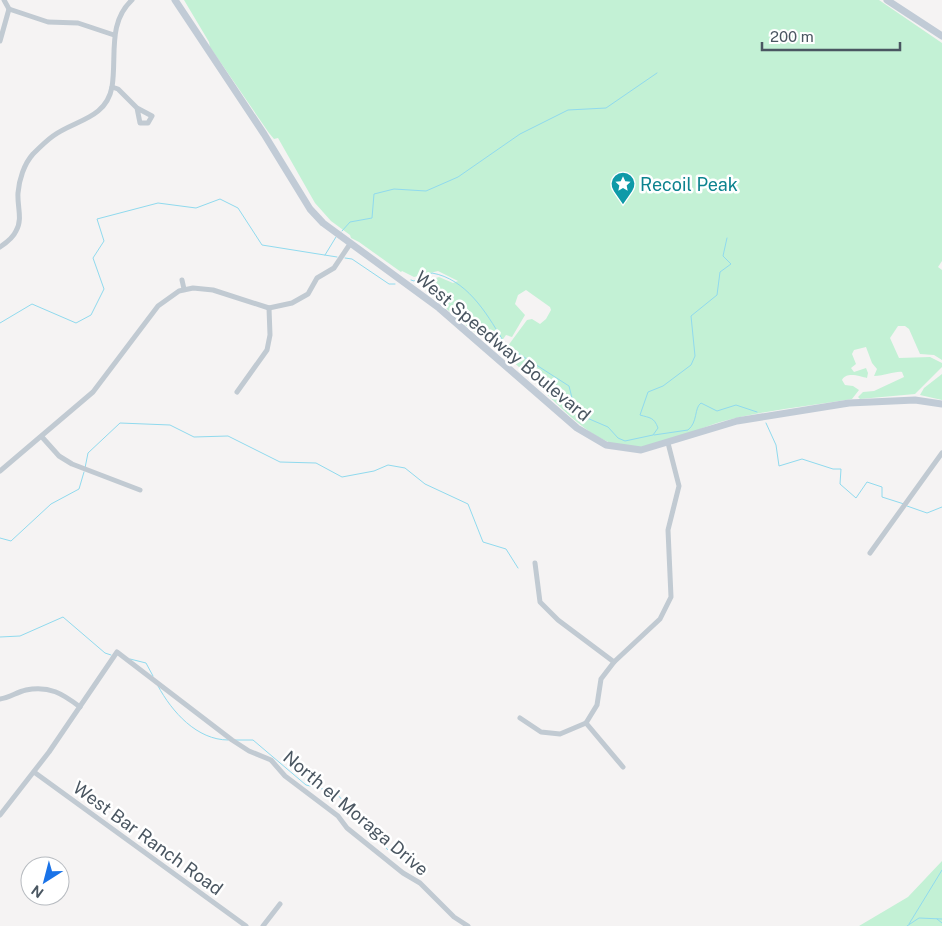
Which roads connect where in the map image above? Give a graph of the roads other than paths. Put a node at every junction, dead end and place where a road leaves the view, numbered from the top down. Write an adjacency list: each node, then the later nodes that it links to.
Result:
1 (4, 0): 5 (street)
2 (132, 0): 6 (street)
3 (175, 0): 11 (main road, West Speedway Boulevard)
4 (887, 0): 7 (main road)
5 (10, 9): 6 (street); 8 (street)
6 (114, 35): 9 (street)
7 (942, 36)
8 (0, 41)
9 (112, 87): 10 (street); 12 (street)
10 (137, 108)
11 (350, 244): 15 (street); 19 (main road, West Speedway Boulevard)
12 (0, 247)
13 (182, 280): 14 (street)
14 (184, 289): 15 (street); 18 (street)
15 (268, 308): 16 (street)
16 (237, 392)
17 (942, 404): 19 (main road, West Speedway Boulevard)
18 (42, 438): 21 (street); 22 (street)
19 (668, 442): 25 (street)
20 (942, 452): 23 (street)
21 (1, 468)
22 (140, 490)
23 (870, 553)
24 (535, 563): 25 (street)
25 (614, 662): 29 (street)
26 (0, 699): 27 (street)
27 (80, 707): 31 (street, North el Moraga Drive); 36 (street, North el Moraga Drive)
28 (520, 718): 29 (street)
29 (586, 723): 30 (street)
30 (623, 767)
31 (34, 772): 32 (street, North el Moraga Drive); 34 (street, West Bar Ranch Road)
32 (0, 815)
33 (280, 904): 35 (street)
34 (246, 926)
35 (263, 926)
36 (468, 926)

